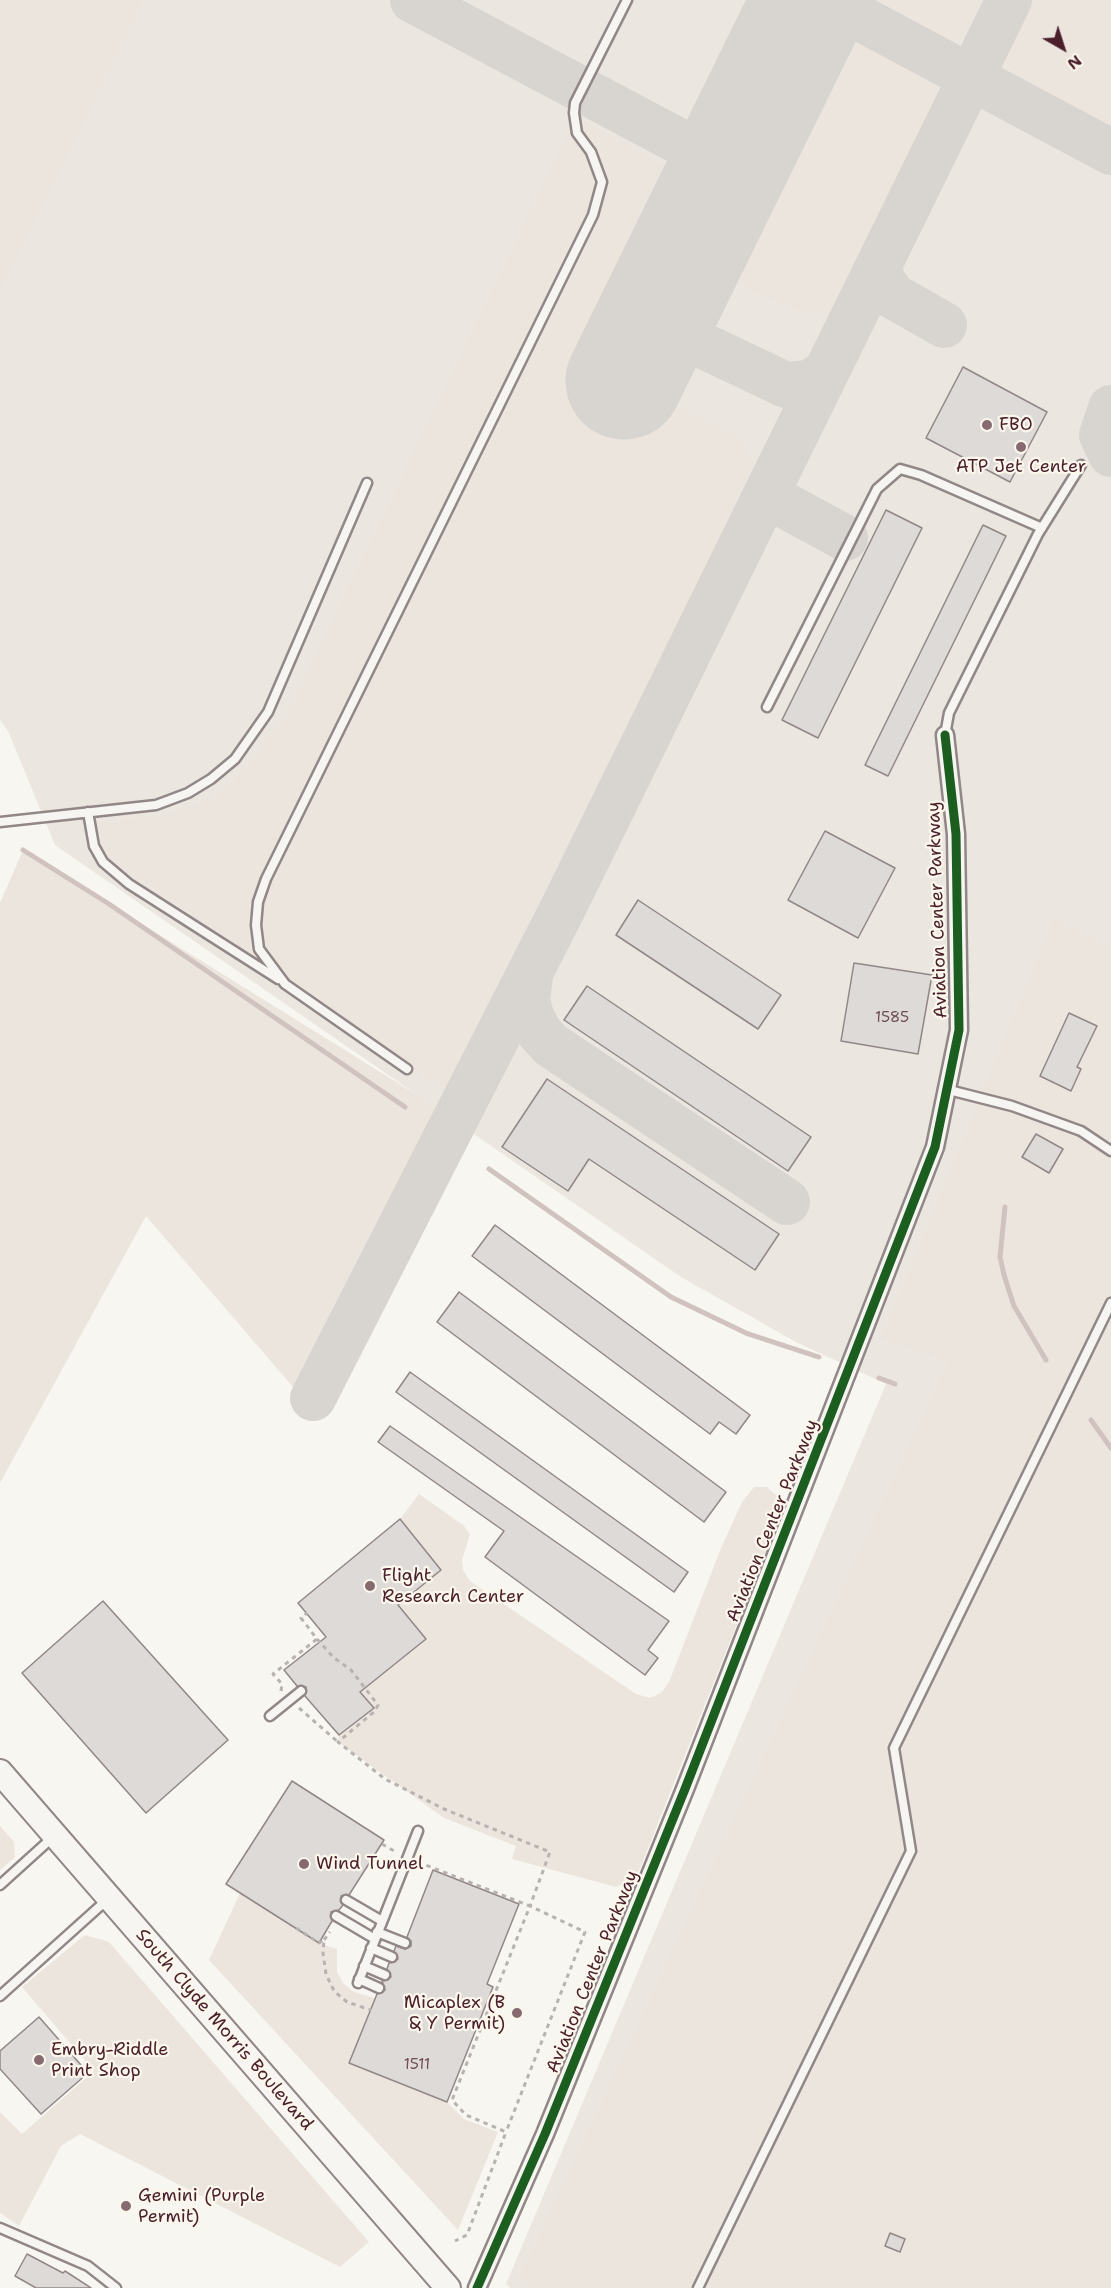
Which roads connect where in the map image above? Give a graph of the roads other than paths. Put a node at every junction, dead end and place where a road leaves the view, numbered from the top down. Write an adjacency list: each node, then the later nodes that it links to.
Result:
1 (627, 0): 9 (lane)
2 (1081, 465): 4 (lane)
3 (367, 483): 7 (lane)
4 (1041, 528): 5 (lane); 6 (lane)
5 (767, 707)
6 (945, 735): 11 (street, Aviation Center Parkway)
7 (88, 812): 8 (lane); 9 (lane)
8 (0, 822)
9 (285, 984): 10 (lane)
10 (407, 1069)
11 (949, 1090): 12 (lane); 34 (street, Aviation Center Parkway)
12 (1111, 1151)
13 (1111, 1303): 35 (lane)
14 (301, 1691): 15 (lane)
15 (270, 1716)
16 (0, 1772): 18 (main road, South Clyde Morris Boulevard)
17 (418, 1831): 23 (lane)
18 (54, 1836): 19 (lane); 20 (main road, South Clyde Morris Boulevard)
19 (0, 1885)
20 (109, 1898): 30 (lane); 33 (main road, South Clyde Morris Boulevard)
21 (346, 1900): 23 (lane)
22 (336, 1916): 24 (lane)
23 (382, 1921): 24 (lane)
24 (374, 1940): 25 (lane); 26 (lane); 27 (lane)
25 (405, 1943)
26 (392, 1957)
27 (364, 1966): 28 (lane); 29 (lane)
28 (385, 1975)
29 (379, 1988)
30 (0, 1996)
31 (0, 2228): 32 (lane)
32 (116, 2288)
33 (448, 2288)
34 (477, 2288)
35 (698, 2288)

